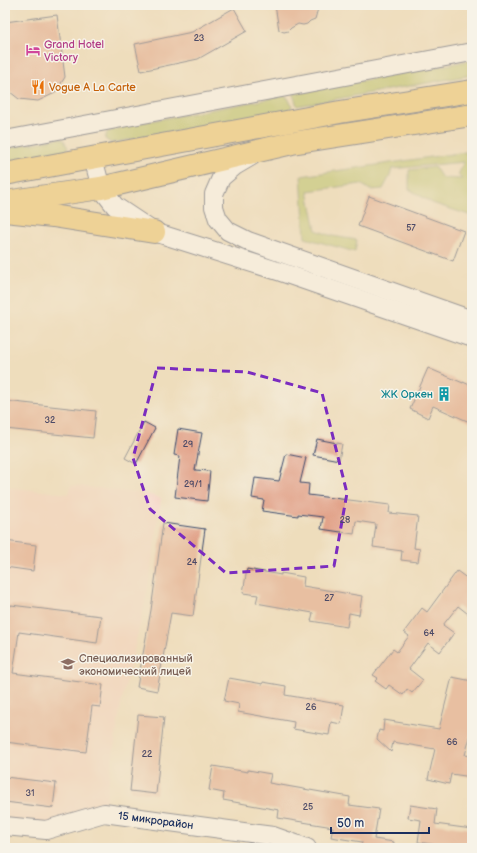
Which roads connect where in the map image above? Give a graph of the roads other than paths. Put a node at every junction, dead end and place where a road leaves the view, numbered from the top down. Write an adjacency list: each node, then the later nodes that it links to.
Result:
1 (472, 52): 4 (street)
2 (472, 91): 6 (main road)
3 (472, 115): 5 (main road)
4 (5, 140)
5 (263, 149): 8 (main road); 12 (street)
6 (93, 158): 7 (main road); 8 (street)
7 (5, 174)
8 (101, 188): 9 (main road); 11 (street)
9 (5, 202)
10 (5, 211): 11 (main road)
11 (154, 232): 13 (street)
12 (472, 320)
13 (472, 338)
14 (5, 826): 15 (street, 15 микрорайон)
15 (307, 848)

